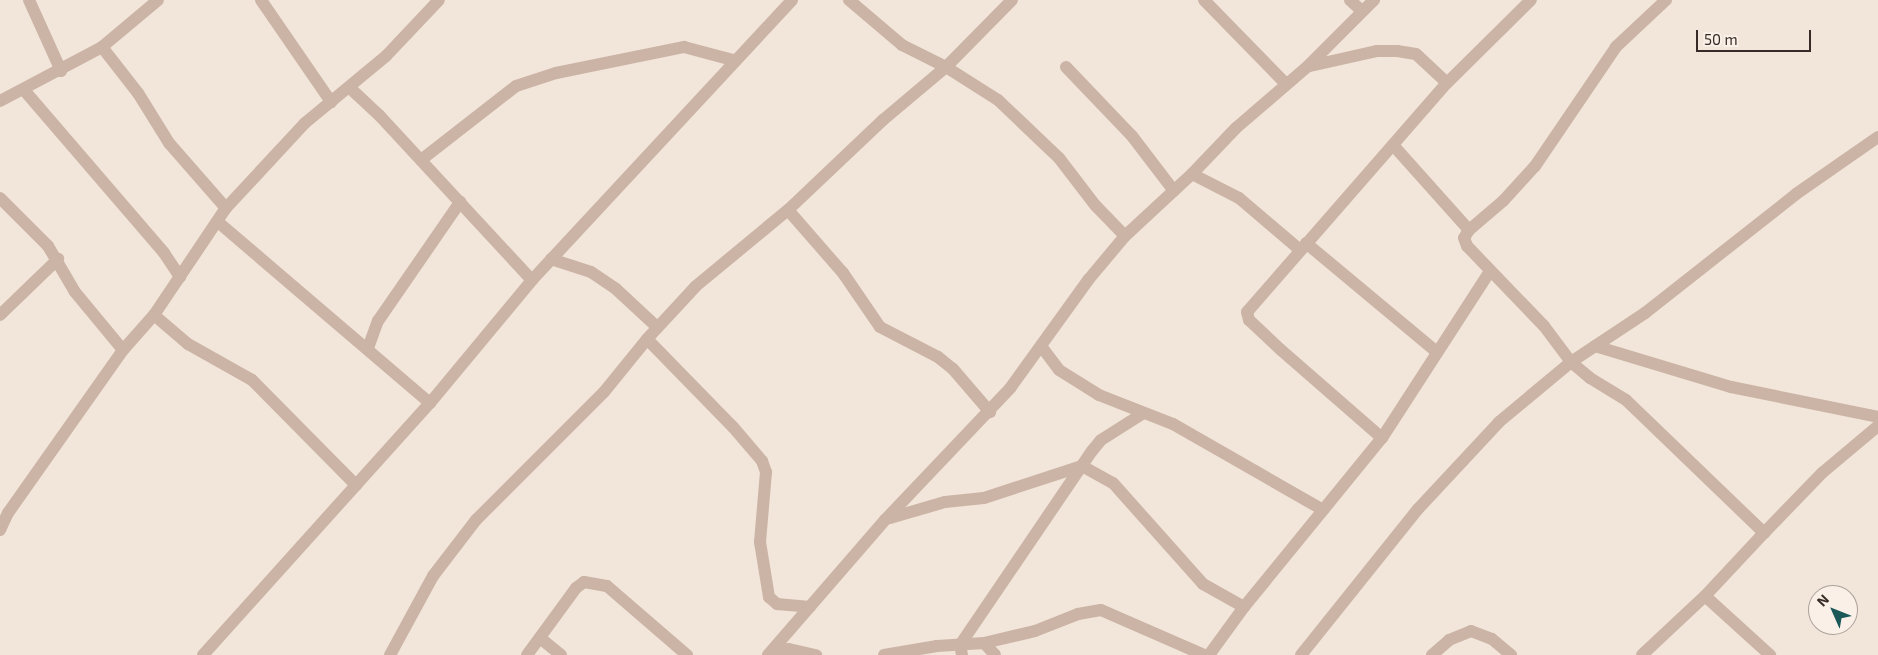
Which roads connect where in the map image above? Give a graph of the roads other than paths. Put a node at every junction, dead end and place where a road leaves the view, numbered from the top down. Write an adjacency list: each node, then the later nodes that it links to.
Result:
1 (29, 0): 19 (street)
2 (261, 0): 25 (street)
3 (439, 0): 22 (street)
4 (792, 0): 15 (street)
5 (849, 0): 16 (street)
6 (1012, 0): 16 (street)
7 (1204, 0): 21 (street)
8 (1350, 0): 13 (street)
9 (1374, 0): 13 (street)
10 (1531, 0): 20 (street)
11 (1666, 0): 36 (street)
12 (151, 3): 14 (street)
13 (1362, 11): 18 (street)
14 (102, 47): 19 (street); 33 (street)
15 (733, 60): 28 (street); 40 (street)
16 (946, 67): 34 (street); 37 (street)
17 (1066, 67): 30 (street)
18 (1308, 67): 20 (street); 21 (street)
19 (61, 71): 23 (street)
20 (1447, 82): 27 (street)
21 (1286, 84): 29 (street)
22 (350, 88): 25 (street); 28 (street)
23 (24, 90): 24 (street); 42 (street)
24 (0, 101)
25 (331, 102): 33 (street)
26 (1878, 137): 49 (street)
27 (1393, 145): 36 (street); 38 (street)
28 (421, 160): 32 (street)
29 (1192, 174): 30 (street); 38 (street)
30 (1174, 191): 37 (street)
31 (0, 198): 39 (street)
32 (460, 202): 43 (street); 50 (street)
33 (226, 208): 35 (street)
34 (788, 210): 46 (street); 55 (street)
35 (218, 222): 42 (street); 50 (street)
36 (1469, 230): 41 (street)
37 (1125, 236): 48 (street)
38 (1303, 247): 52 (street); 59 (street)
39 (58, 259): 44 (street); 51 (street)
40 (551, 259): 43 (street); 46 (street)
41 (1490, 271): 52 (street); 53 (street)
42 (180, 277): 45 (street)
43 (532, 280): 54 (street)
44 (0, 315)
45 (154, 315): 51 (street); 61 (street)
46 (657, 327): 47 (street)
47 (647, 339): 68 (street); 75 (street)
48 (1041, 346): 55 (street); 56 (street)
49 (1594, 346): 53 (street); 57 (street)
50 (368, 348): 54 (street)
51 (123, 350): 62 (street)
52 (1437, 352): 59 (street)
53 (1571, 362): 66 (street); 84 (street)
54 (430, 403): 61 (street)
55 (990, 412): 64 (street)
56 (1142, 414): 60 (street); 63 (street)
57 (1878, 417)
58 (1878, 426): 66 (street)
59 (1382, 438): 63 (street)
60 (1082, 466): 64 (street); 69 (street); 72 (street)
61 (356, 485): 74 (street)
62 (4, 509): 65 (street)
63 (1324, 510): 69 (street)
64 (885, 520): 68 (street)
65 (0, 530)
66 (1764, 533): 67 (street)
67 (1705, 596): 87 (street); 88 (street)
68 (810, 607): 73 (street)
69 (1244, 607): 83 (street)
70 (540, 638): 76 (street); 77 (street); 78 (street)
71 (984, 643): 72 (street); 81 (street); 82 (street)
72 (961, 650): 80 (street)
73 (769, 654): 79 (street)
74 (203, 655)
75 (390, 655)
76 (527, 655)
77 (561, 655)
78 (687, 655)
79 (816, 655)
80 (884, 655)
81 (996, 655)
82 (1204, 655)
83 (1209, 655)
84 (1301, 655)
85 (1432, 655): 86 (street)
86 (1512, 655)
87 (1642, 655)
88 (1770, 655)

